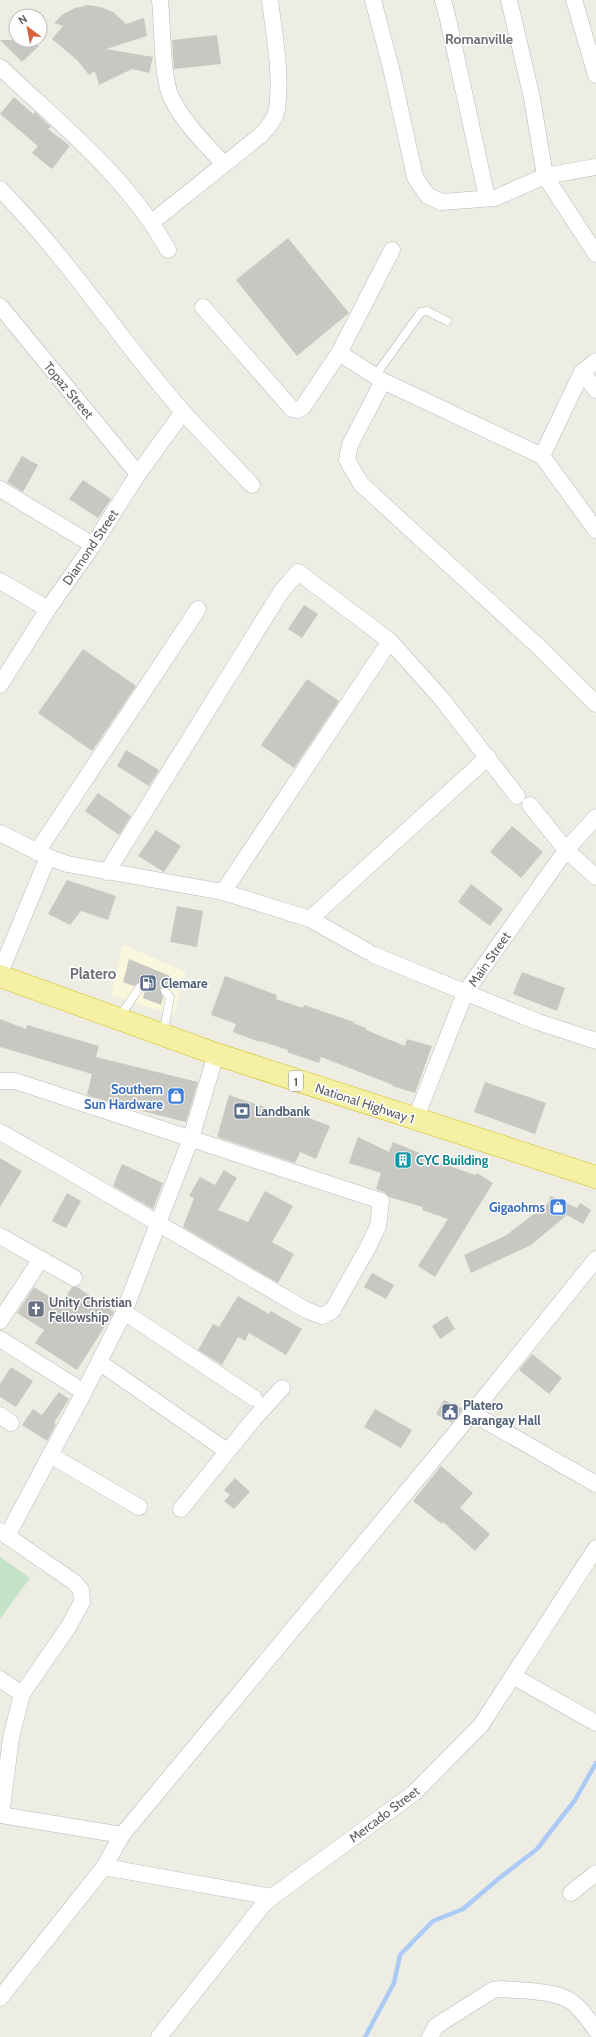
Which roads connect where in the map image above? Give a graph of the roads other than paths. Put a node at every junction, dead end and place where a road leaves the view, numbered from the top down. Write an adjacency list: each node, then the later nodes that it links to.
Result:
1 (160, 0): 9 (street)
2 (270, 0): 9 (street)
3 (373, 0): 13 (street)
4 (443, 0): 13 (street)
5 (509, 0): 11 (street)
6 (574, 0): 8 (street)
7 (0, 67): 14 (street)
8 (596, 75)
9 (224, 164): 14 (street)
10 (596, 167): 11 (street)
11 (545, 176): 13 (street); 17 (street)
12 (0, 189): 26 (street)
13 (487, 198)
14 (152, 222): 15 (street)
15 (168, 250)
16 (392, 250): 21 (street)
17 (596, 254)
18 (0, 306): 28 (street, Topaz Street)
19 (203, 307): 21 (street)
20 (447, 321): 24 (lane)
21 (339, 353): 24 (street)
22 (596, 361): 23 (street)
23 (582, 372): 25 (street); 27 (street)
24 (379, 378): 27 (street); 38 (street)
25 (596, 390)
26 (183, 412): 28 (street, Diamond Street); 29 (street)
27 (542, 456): 31 (street)
28 (138, 474): 32 (street, Diamond Street)
29 (252, 485)
30 (0, 489): 32 (street)
31 (596, 530)
32 (93, 545): 34 (street, Diamond Street)
33 (0, 581): 34 (street)
34 (48, 609): 37 (street, Diamond Street)
35 (198, 609): 43 (street)
36 (390, 640): 39 (street); 44 (street); 46 (street)
37 (2, 677)
38 (596, 704)
39 (488, 757): 42 (street); 47 (street)
40 (596, 817): 42 (street, Main Street)
41 (0, 833): 43 (street)
42 (566, 850): 45 (street); 52 (street, Main Street)
43 (43, 855): 44 (street); 48 (street)
44 (107, 872): 46 (street)
45 (596, 877)
46 (223, 892): 47 (street)
47 (310, 919): 52 (street)
48 (0, 973)
49 (0, 976): 53 (highway, National Highway 1 / 1)
50 (148, 983): 53 (lane)
51 (165, 991): 54 (lane)
52 (465, 993): 55 (street); 58 (street, Main Street)
53 (118, 1019): 54 (highway, National Highway 1 / 1)
54 (163, 1036): 56 (highway, National Highway 1 / 1)
55 (596, 1041)
56 (216, 1054): 58 (highway, National Highway 1 / 1); 60 (street)
57 (0, 1081): 60 (street)
58 (415, 1120): 61 (highway, National Highway 1 / 1)
59 (0, 1132): 62 (street)
60 (191, 1138): 62 (street); 62 (street)
61 (596, 1176)
62 (158, 1223): 67 (street)
63 (0, 1236): 64 (street)
64 (42, 1259): 66 (street); 68 (street)
65 (596, 1259): 74 (street)
66 (74, 1278)
67 (124, 1312): 70 (street); 73 (street)
68 (0, 1321)
69 (2, 1345): 72 (street)
70 (99, 1362): 72 (street); 75 (street)
71 (282, 1388): 75 (street)
72 (84, 1392): 76 (street)
73 (254, 1398)
74 (472, 1413): 77 (street); 88 (street)
75 (227, 1451): 79 (street)
76 (50, 1455): 78 (street); 80 (street)
77 (596, 1484)
78 (139, 1507)
79 (181, 1509)
80 (3, 1533): 84 (street)
81 (596, 1548): 82 (street, Mercado Street)
82 (513, 1676): 85 (street); 92 (street, Mercado Street)
83 (0, 1679): 84 (street)
84 (22, 1694): 86 (street)
85 (596, 1723)
86 (6, 1736): 87 (street)
87 (0, 1815): 88 (street)
88 (122, 1835): 89 (street)
89 (104, 1866): 92 (street); 93 (street)
90 (596, 1873): 91 (street)
91 (571, 1893)
92 (272, 1897): 95 (street, Mercado Street)
93 (1, 1995)
94 (596, 2030): 96 (street)
95 (159, 2037)
96 (430, 2037)

